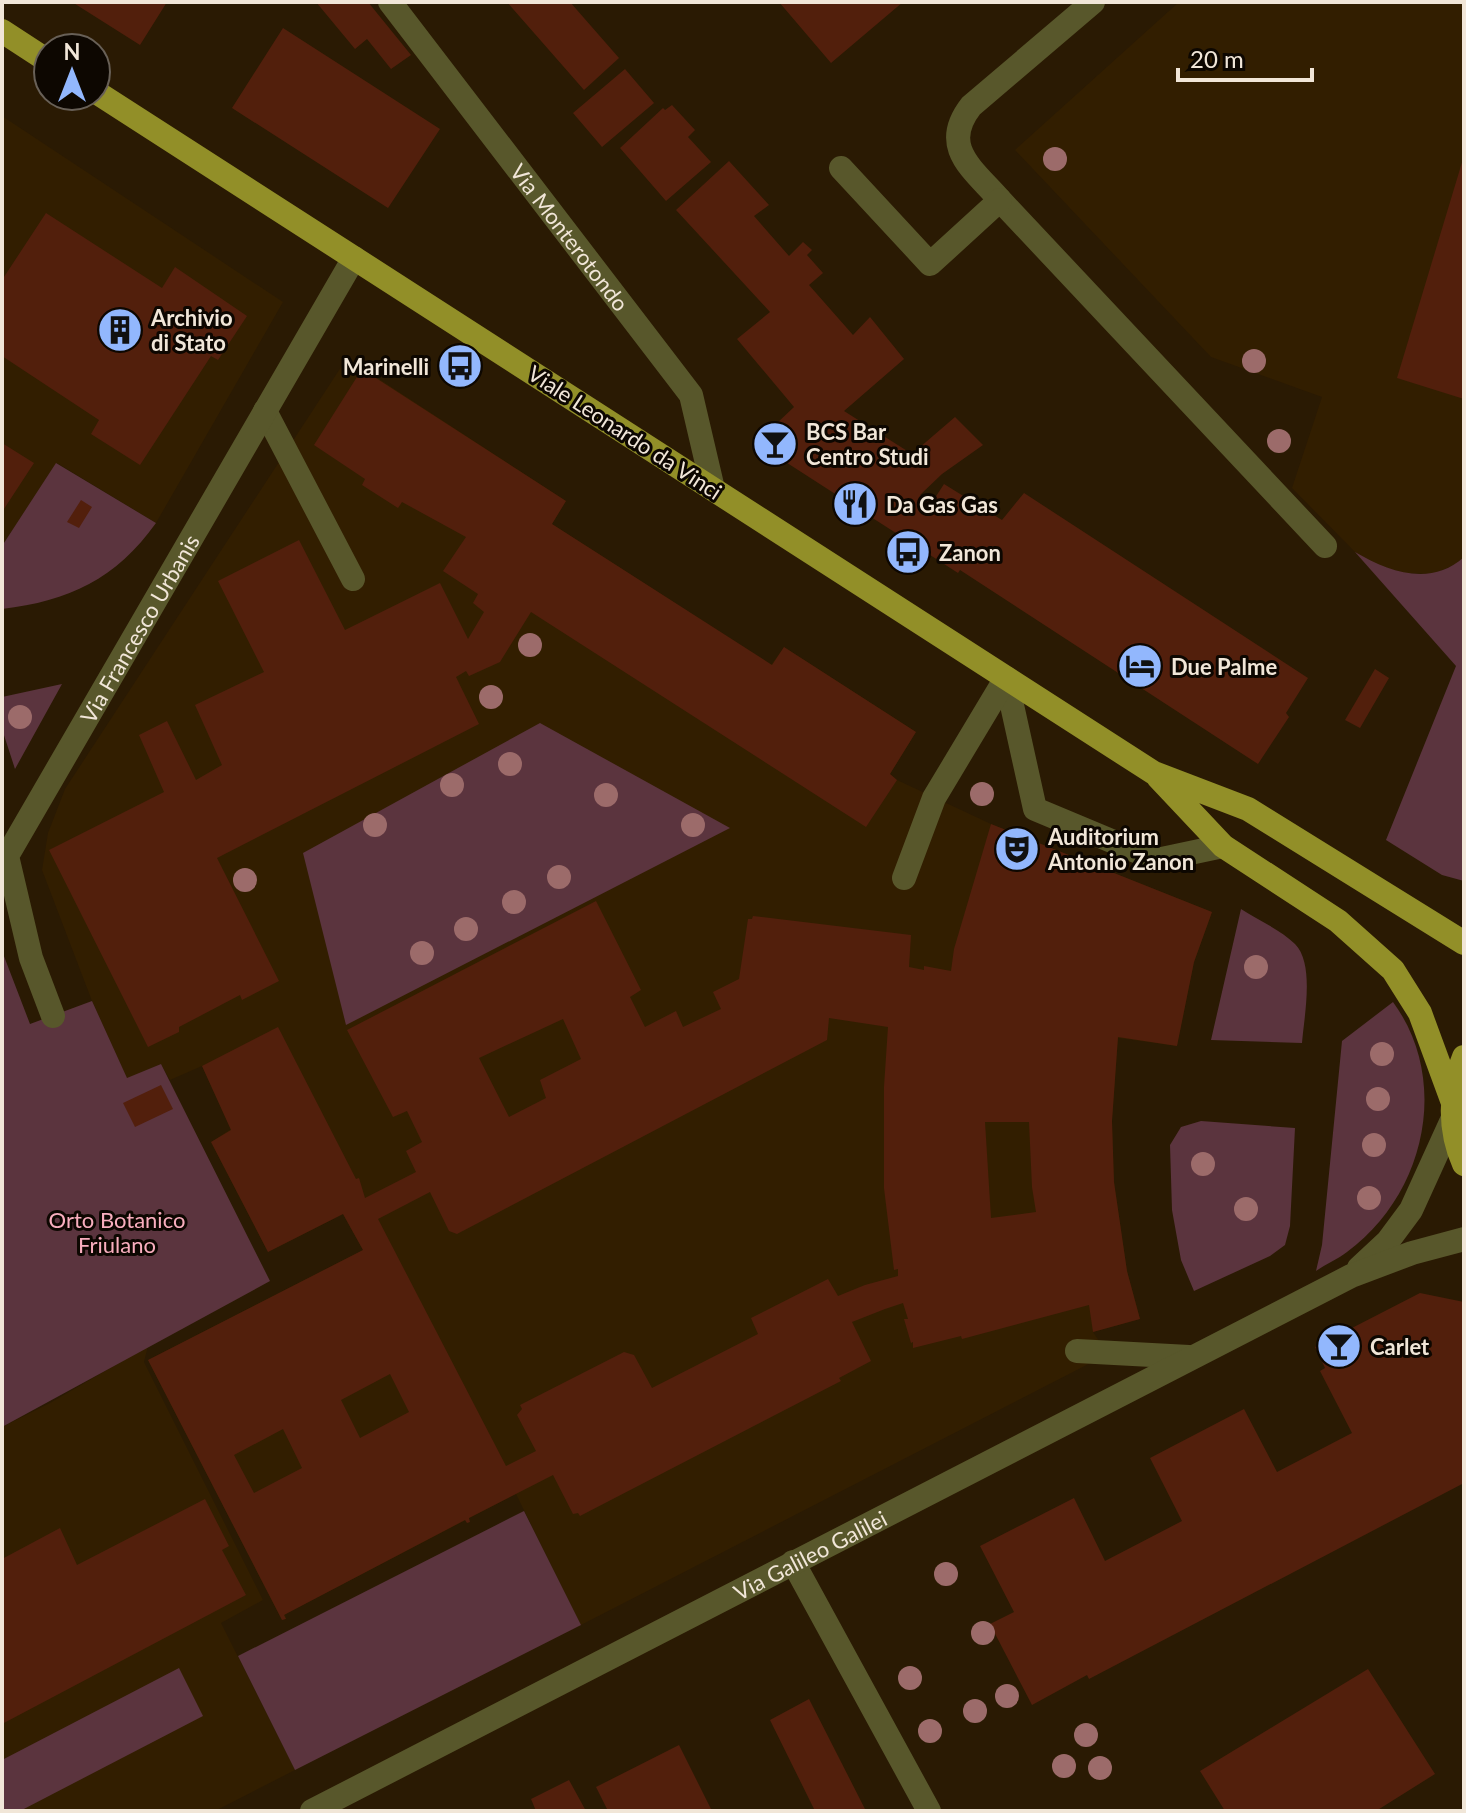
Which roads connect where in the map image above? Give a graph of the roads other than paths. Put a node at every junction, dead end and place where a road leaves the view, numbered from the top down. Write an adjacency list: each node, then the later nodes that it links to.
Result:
1 (390, 2): 10 (street, Via Monterotondo)
2 (1093, 2): 7 (street)
3 (2, 31): 4 (main road)
4 (32, 51)
5 (112, 102): 8 (main road, Viale Leonardo da Vinci)
6 (841, 168): 7 (street)
7 (1000, 200): 11 (street)
8 (354, 258): 9 (street, Via Francesco Urbanis); 10 (main road, Viale Leonardo da Vinci)
9 (265, 411): 12 (street); 18 (street, Via Francesco Urbanis)
10 (713, 489): 13 (main road, Viale Leonardo da Vinci)
11 (1325, 546)
12 (353, 579)
13 (1006, 678): 14 (main road, Viale Leonardo da Vinci); 15 (street); 16 (street)
14 (1154, 773): 15 (main road); 17 (main road)
15 (1223, 846): 20 (main road)
16 (904, 878)
17 (1464, 943)
18 (53, 1016)
19 (1464, 1057): 20 (main road)
20 (1452, 1110): 21 (main road); 23 (street)
21 (1464, 1164)
22 (1464, 1239): 23 (street)
23 (1351, 1276): 25 (street, Via Galileo Galilei)
24 (1077, 1351): 25 (street)
25 (1191, 1357): 26 (street, Via Galileo Galilei)
26 (793, 1562): 27 (street, Via Galileo Galilei); 28 (street)
27 (312, 1811)
28 (929, 1811)

